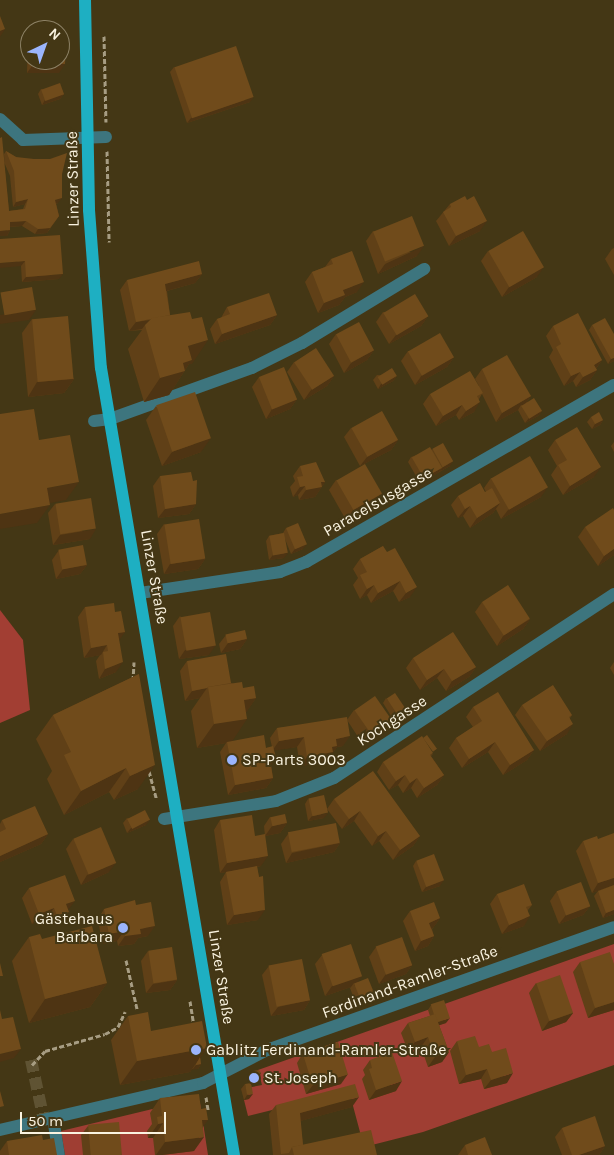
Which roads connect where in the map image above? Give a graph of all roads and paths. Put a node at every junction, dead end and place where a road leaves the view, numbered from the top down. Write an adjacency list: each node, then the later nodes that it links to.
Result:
1 (85, 0): 4 (main road, Linzer Straße)
2 (0, 119): 4 (street)
3 (106, 137): 4 (street)
4 (88, 138): 7 (main road, Linzer Straße)
5 (424, 268): 7 (street)
6 (614, 385): 9 (street, Paracelsusgasse)
7 (110, 419): 8 (street); 9 (main road, Linzer Straße)
8 (94, 422)
9 (140, 593): 11 (main road, Linzer Straße)
10 (614, 594): 11 (street, Kochgasse)
11 (180, 818): 12 (street, Kochgasse); 18 (main road, Linzer Straße)
12 (164, 819)
13 (614, 927): 18 (street, Ferdinand-Ramler-Straße)
14 (126, 960): 15 (path)
15 (137, 1009)
16 (125, 1012): 17 (path)
17 (32, 1065)
18 (220, 1077): 19 (street); 22 (main road, Linzer Straße)
19 (53, 1118): 20 (street); 21 (street)
20 (0, 1130)
21 (59, 1155)
22 (234, 1155)

